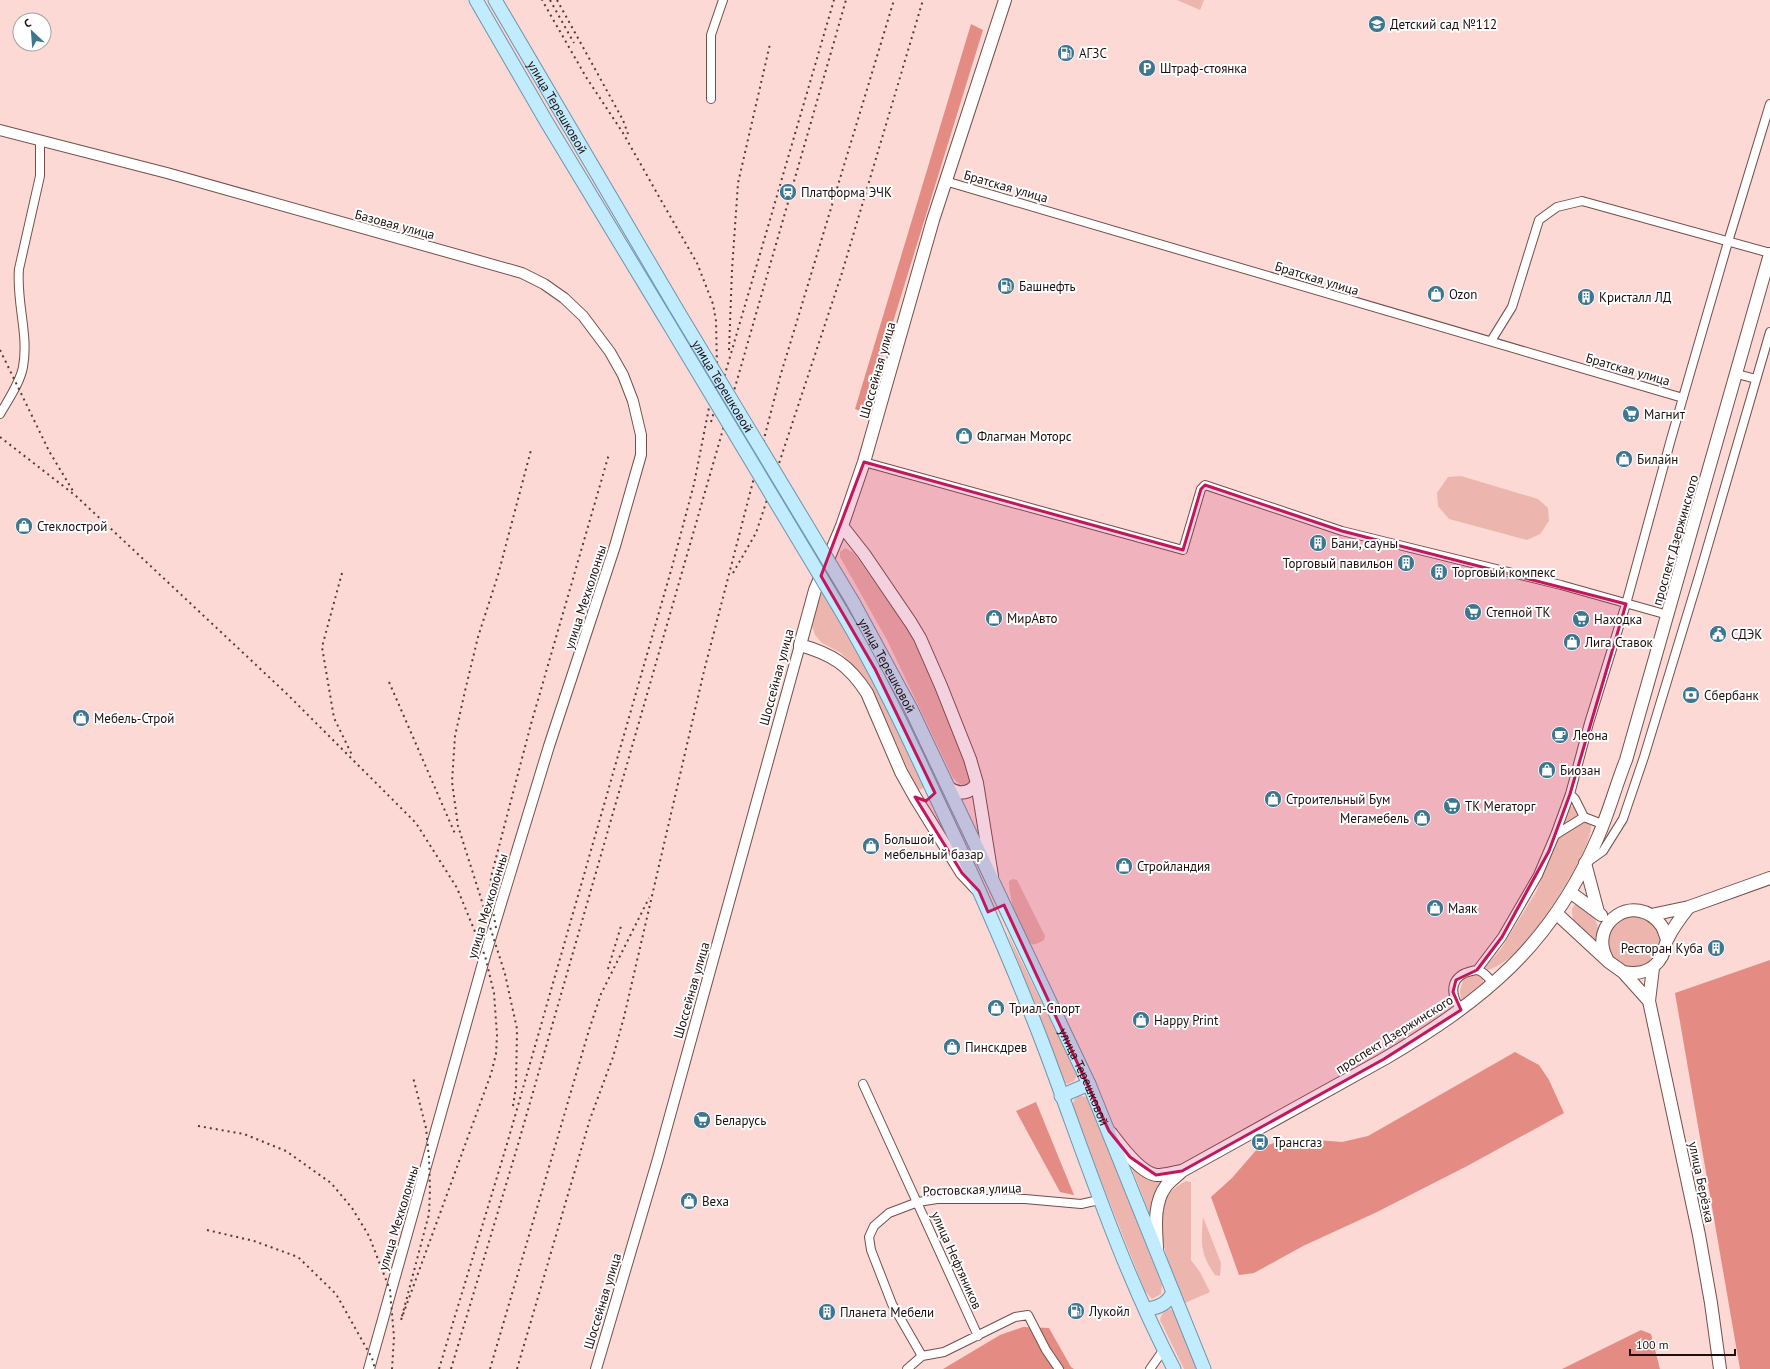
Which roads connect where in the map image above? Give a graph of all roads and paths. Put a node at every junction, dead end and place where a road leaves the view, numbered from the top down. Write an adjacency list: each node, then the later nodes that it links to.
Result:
1 (476, 0): 26 (main road, улица Терешковой, bridge)
2 (495, 0): 25 (main road, улица Терешковой, bridge)
3 (723, 0): 5 (street)
4 (1005, 0): 9 (main road, Шоссейная улица)
5 (711, 99)
6 (1770, 104): 10 (street)
7 (0, 130): 8 (street, Базовая улица)
8 (40, 140): 17 (street); 18 (street, Базовая улица)
9 (944, 181): 13 (street, Братская улица); 19 (main road, Шоссейная улица)
10 (1728, 242): 11 (street); 13 (street); 16 (street)
11 (1770, 254): 14 (main road, проспект Дзержинского)
12 (1770, 332): 15 (street)
13 (1491, 342): 16 (street, Братская улица)
14 (1737, 374): 15 (street); 22 (main road, проспект Дзержинского)
15 (1756, 379): 32 (street)
16 (1683, 398): 21 (street)
17 (0, 414)
18 (641, 455): 65 (street, улица Мехколонны)
19 (864, 462): 20 (main road, Шоссейная улица); 21 (street)
20 (842, 526): 23 (main road, Шоссейная улица); 24 (main road)
21 (1626, 604): 22 (street); 27 (street)
22 (1668, 615): 30 (main road, проспект Дзержинского)
23 (800, 645): 28 (main road); 66 (street, Шоссейная улица)
24 (977, 783): 25 (main road); 34 (main road)
25 (949, 788): 34 (main road, улица Терешковой)
26 (934, 792): 28 (main road); 35 (main road, улица Терешковой)
27 (1570, 794): 29 (street); 31 (street)
28 (915, 797): 35 (main road)
29 (1584, 817): 30 (street); 31 (street)
30 (1602, 824): 32 (main road, проспект Дзержинского)
31 (1555, 835): 47 (street)
32 (1586, 863): 36 (main road, проспект Дзержинского); 40 (main road)
33 (1770, 878): 38 (main road)
34 (994, 883): 37 (main road, улица Терешковой)
35 (979, 891): 39 (main road, улица Терешковой)
36 (1570, 892): 40 (main road); 41 (main road, проспект Дзержинского)
37 (1004, 905): 39 (main road); 53 (main road, улица Терешковой)
38 (1689, 906): 42 (main road); 44 (main road)
39 (988, 912): 54 (main road, улица Терешковой)
40 (1598, 912): 43 (main road)
41 (1556, 913): 45 (main road); 49 (main road, проспект Дзержинского)
42 (1651, 915): 43 (main road); 44 (main road)
43 (1610, 921): 45 (main road)
44 (1667, 939): 46 (main road)
45 (1609, 962): 48 (main road)
46 (1652, 968): 48 (main road); 50 (main road)
47 (1477, 970): 49 (street); 51 (street)
48 (1622, 972): 50 (main road)
49 (1494, 984): 51 (main road, проспект Дзержинского)
50 (1649, 1001): 72 (main road, улица Берёзка)
51 (1460, 1010): 56 (main road, проспект Дзержинского)
52 (863, 1084): 58 (street, улица Нефтяников)
53 (1088, 1084): 54 (main road); 55 (main road, улица Терешковой)
54 (1061, 1096): 57 (main road, улица Терешковой)
55 (1109, 1131): 56 (main road); 59 (main road, улица Терешковой)
56 (1182, 1171): 59 (main road)
57 (1099, 1200): 58 (street, Ростовская улица); 61 (main road, улица Терешковой)
58 (918, 1202): 62 (street, улица Нефтяников); 64 (street, Ростовская улица)
59 (1157, 1249): 60 (main road, улица Терешковой)
60 (1173, 1292): 61 (main road); 71 (main road, улица Терешковой)
61 (1146, 1309): 63 (main road, улица Терешковой)
62 (978, 1336): 64 (street); 68 (street)
63 (1164, 1349): 69 (street); 70 (main road, улица Терешковой)
64 (922, 1356): 67 (street)
65 (369, 1369)
66 (596, 1369)
67 (907, 1369)
68 (1060, 1369)
69 (1150, 1369)
70 (1174, 1369)
71 (1204, 1369)
72 (1720, 1369)

